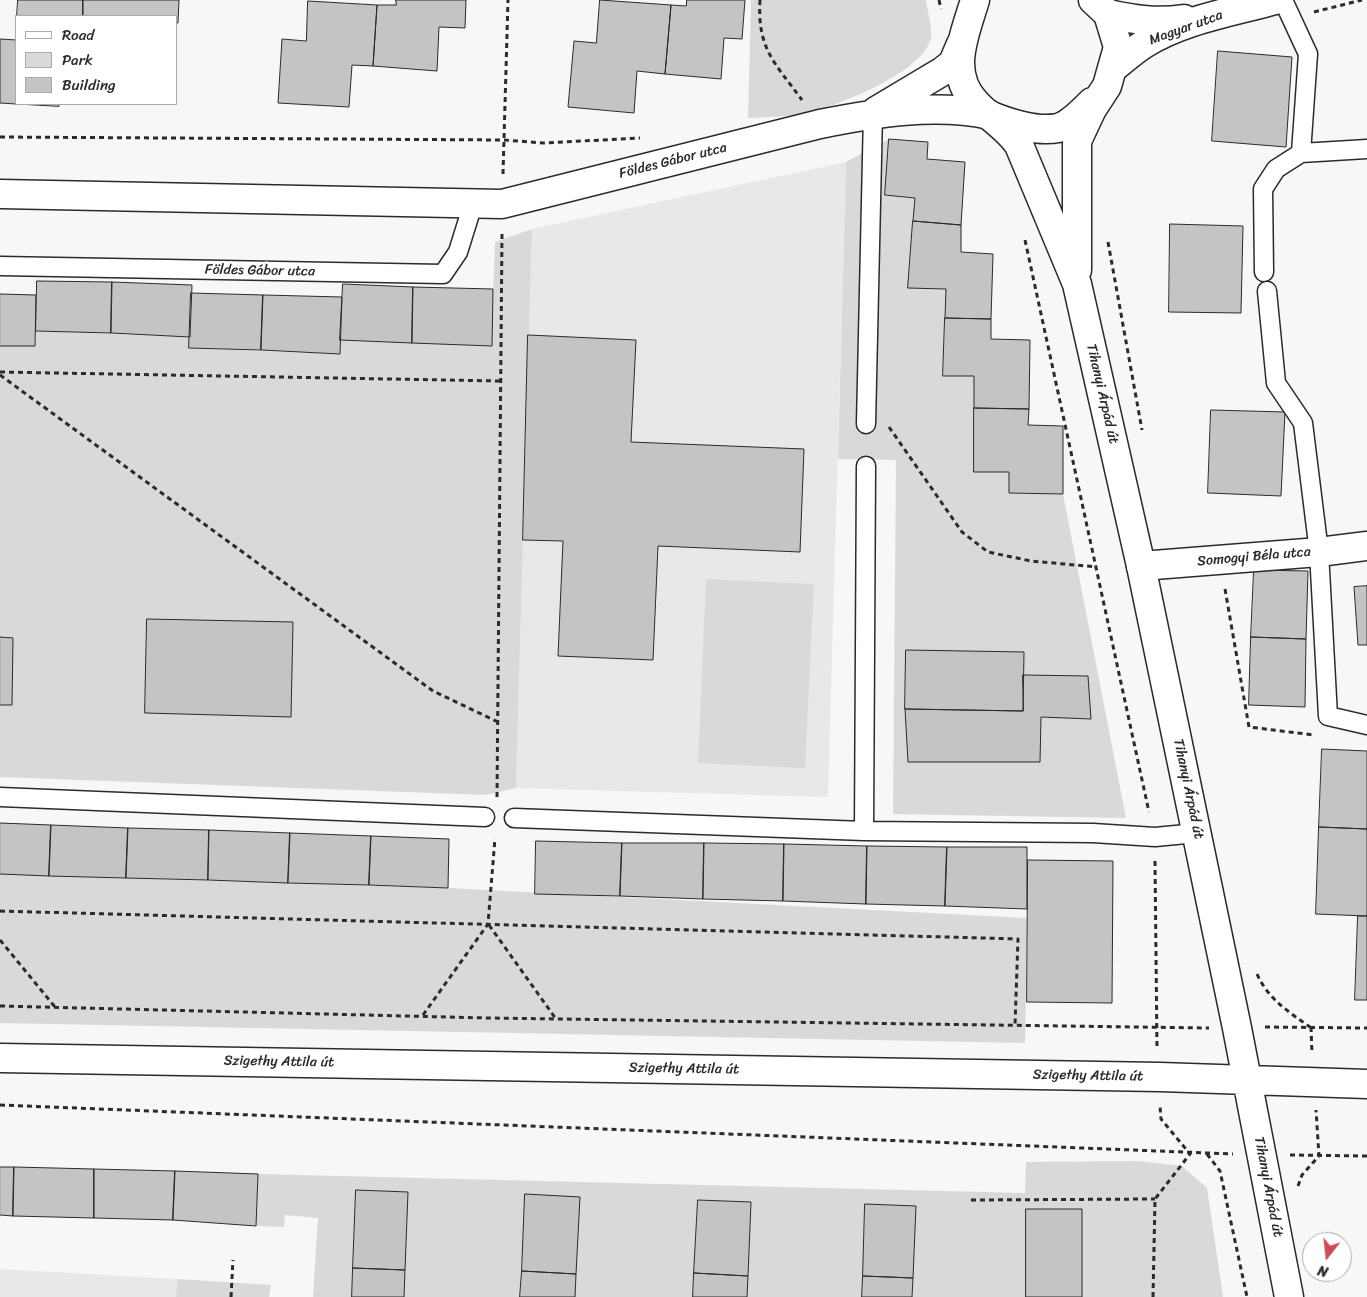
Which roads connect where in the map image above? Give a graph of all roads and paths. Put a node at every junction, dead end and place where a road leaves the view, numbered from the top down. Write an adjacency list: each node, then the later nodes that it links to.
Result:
1 (508, 0): 15 (path)
2 (760, 0): 10 (path)
3 (985, 0): 8 (street)
4 (1275, 0): 7 (street, Magyar utca)
5 (1283, 0): 17 (lane)
6 (1101, 7): 7 (street, Magyar utca); 9 (street, Tihanyi Árpád út)
7 (1238, 10): 9 (street, Magyar utca)
8 (968, 23): 11 (street, Földes Gábor utca); 12 (street, Tihanyi Árpád út)
9 (1110, 77): 12 (street, Tihanyi Árpád út); 24 (street, Tihanyi Árpád út)
10 (807, 107)
11 (873, 114): 12 (street, Földes Gábor utca); 20 (street, Földes Gábor utca); 28 (lane)
12 (990, 115): 24 (street, Tihanyi Árpád út)
13 (0, 137): 15 (path)
14 (643, 137): 15 (path)
15 (504, 140): 20 (path)
16 (1367, 149): 17 (lane)
17 (1301, 153): 23 (lane)
18 (0, 194): 19 (street, Földes Gábor utca)
19 (473, 204): 20 (street, Földes Gábor utca); 22 (lane, Földes Gábor utca)
20 (502, 204): 27 (path)
21 (1023, 232): 35 (path)
22 (0, 266)
23 (1264, 272)
24 (1077, 284): 34 (street, Tihanyi Árpád út)
25 (1267, 291): 32 (lane)
26 (0, 373): 27 (path); 36 (path)
27 (500, 381): 36 (path)
28 (867, 396): 29 (lane); 35 (path)
29 (866, 424)
30 (866, 466): 43 (lane)
31 (1367, 546): 32 (street, Somogyi Béla utca)
32 (1319, 552): 33 (street, Somogyi Béla utca); 37 (lane)
33 (1220, 560): 34 (street, Somogyi Béla utca); 38 (path)
34 (1142, 566): 44 (street, Tihanyi Árpád út)
35 (1097, 567): 46 (path)
36 (498, 722): 40 (path)
37 (1367, 725)
38 (1316, 735)
39 (0, 797): 41 (lane)
40 (497, 798)
41 (485, 817)
42 (514, 818): 43 (lane)
43 (864, 831): 46 (lane)
44 (1197, 833): 46 (lane); 58 (street, Tihanyi Árpád út)
45 (495, 837): 48 (path)
46 (1155, 837): 54 (path)
47 (0, 911): 48 (path)
48 (488, 924): 52 (path); 53 (path); 54 (path)
49 (0, 940): 51 (path)
50 (0, 1006): 51 (path)
51 (55, 1007): 52 (path)
52 (423, 1016): 53 (path)
53 (556, 1019): 54 (path)
54 (1015, 1025)
55 (1311, 1027): 56 (path)
56 (1367, 1028)
57 (0, 1058): 58 (street, Szigethy Attila út)
58 (1247, 1081): 59 (street, Szigethy Attila út); 70 (street, Tihanyi Árpád út)
59 (1367, 1084)
60 (0, 1105): 61 (path)
61 (1190, 1154): 64 (path); 69 (path)
62 (1319, 1156): 63 (path)
63 (1367, 1156)
64 (1155, 1199): 65 (path); 68 (path)
65 (971, 1200)
66 (233, 1260): 67 (path)
67 (231, 1297)
68 (1154, 1297)
69 (1247, 1297)
70 (1289, 1297)

